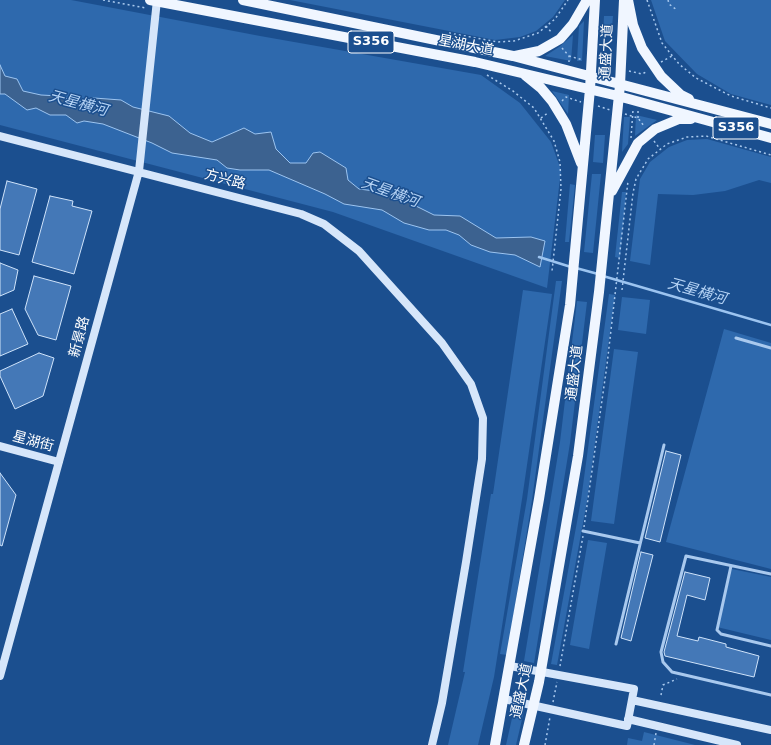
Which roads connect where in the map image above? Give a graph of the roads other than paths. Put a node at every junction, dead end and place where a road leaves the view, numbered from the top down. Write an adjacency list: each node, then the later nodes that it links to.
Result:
1 (243, 0): 7 (main road, 星湖大道 / S356)
2 (587, 0): 7 (main road)
3 (595, 0): 9 (main road, 通盛大道)
4 (624, 0): 10 (main road, 通盛大道)
5 (628, 0): 13 (main road)
6 (153, 2): 8 (main road, 星湖大道 / S356); 19 (street, 新景路)
7 (513, 56): 9 (main road, 星湖大道 / S356)
8 (522, 73): 11 (main road, 星湖大道 / S356); 18 (main road)
9 (590, 77): 10 (main road, 星湖大道 / S356); 11 (main road, 通盛大道)
10 (620, 85): 12 (main road, 通盛大道); 13 (main road, 星湖大道 / S356)
11 (590, 89): 12 (main road, 星湖大道 / S356); 18 (main road, 通盛大道)
12 (618, 96): 14 (main road, 星湖大道 / S356); 20 (main road, 通盛大道)
13 (703, 106): 15 (main road, 星湖大道 / S356)
14 (702, 119): 17 (main road, 星湖大道 / S356); 20 (main road)
15 (771, 124)
16 (0, 136): 19 (street, 方兴路)
17 (771, 138)
18 (582, 169): 32 (main road, 通盛大道)
19 (139, 171): 25 (street, 新景路); 41 (street, 方兴路)
20 (608, 200): 33 (main road, 通盛大道)
21 (736, 338): 22 (lane)
22 (771, 348)
23 (664, 445): 27 (lane)
24 (0, 446): 25 (street, 星湖街)
25 (58, 462): 34 (street, 新景路)
26 (584, 531): 27 (lane)
27 (640, 543): 30 (lane)
28 (731, 566): 29 (lane); 31 (lane); 35 (lane)
29 (771, 574)
30 (616, 644)
31 (771, 646)
32 (510, 666): 33 (street); 36 (main road, 通盛大道)
33 (541, 672): 37 (street); 38 (main road, 通盛大道)
34 (0, 676)
35 (771, 695)
36 (504, 699): 38 (street); 42 (main road, 通盛大道)
37 (632, 700): 39 (street); 40 (street)
38 (534, 705): 39 (street); 43 (main road, 通盛大道)
39 (628, 720): 44 (street)
40 (771, 730)
41 (432, 745)
42 (495, 745)
43 (524, 745)
44 (737, 745)

